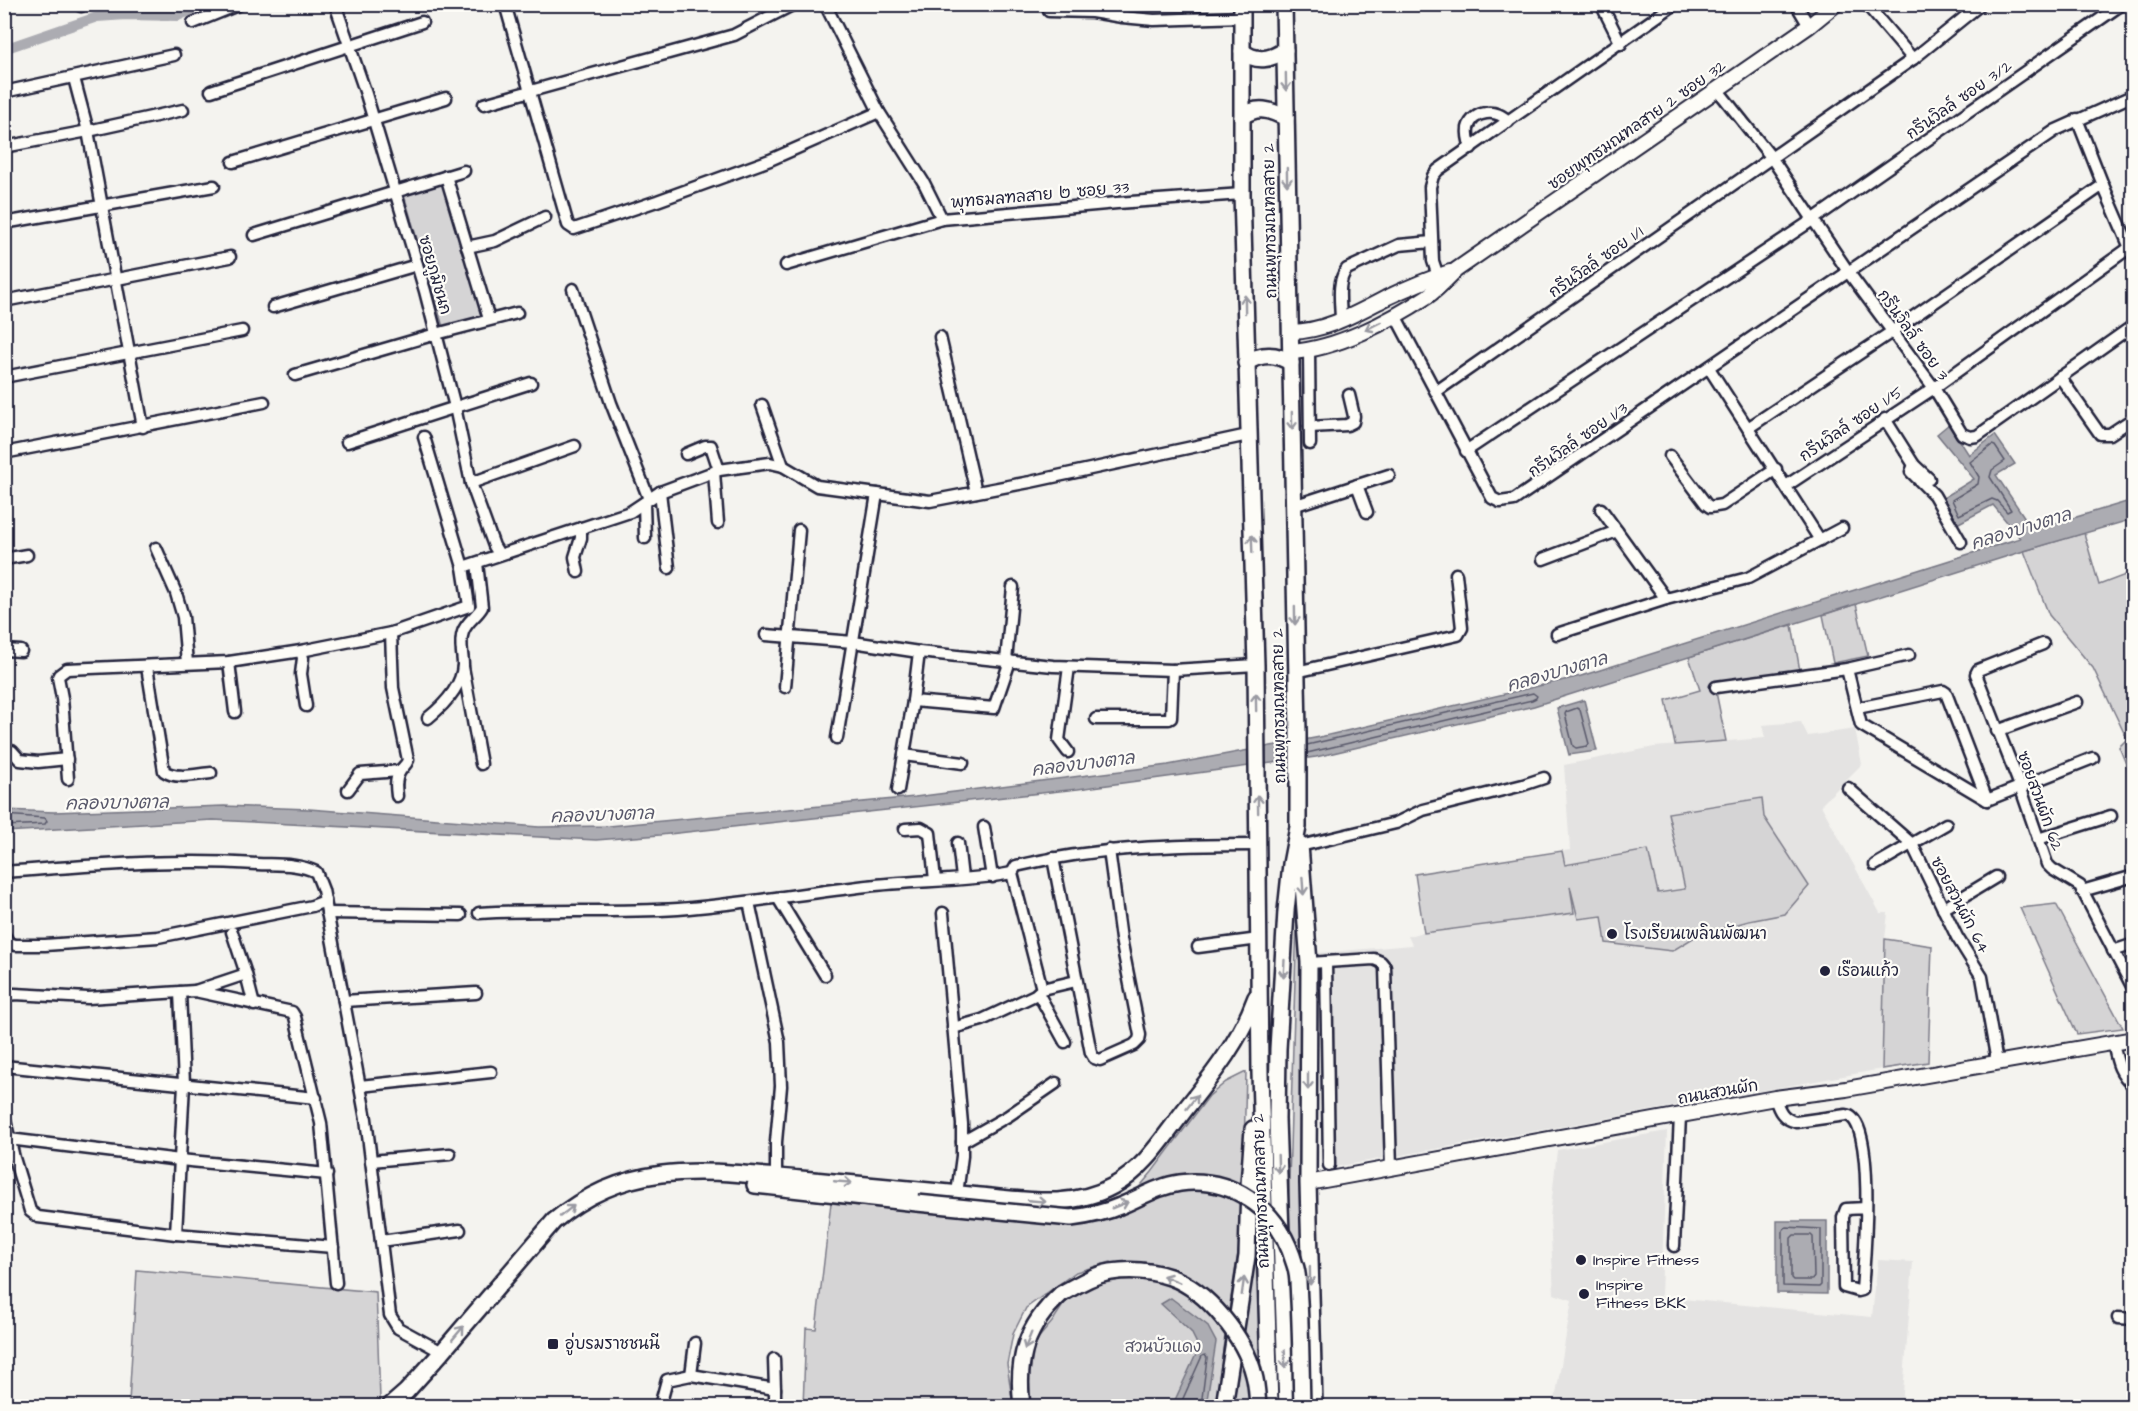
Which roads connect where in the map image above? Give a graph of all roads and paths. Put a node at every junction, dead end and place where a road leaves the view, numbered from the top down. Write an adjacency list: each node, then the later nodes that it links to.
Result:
1 (240, 4): 17 (street)
2 (335, 4): 20 (street, ซอยภูมิชนก)
3 (505, 4): 29 (street)
4 (794, 4): 29 (street)
5 (825, 4): 34 (street, พุทธมลฑลสาย ๒ ซอย 33)
6 (1284, 4): 21 (main road, ถนนพุทธมณฑลสาย 2)
7 (1601, 4): 19 (street)
8 (1675, 4): 19 (street)
9 (1796, 4): 18 (street)
10 (1836, 4): 18 (street, ซอยพุทธมณฑลสาย 2 ซอย 32)
11 (1866, 4): 24 (street)
12 (1981, 4): 24 (street, กรีนวิลล์ ซอย 1/1)
13 (2122, 4): 54 (street, กรีนวิลล์ ซอย 3/2)
14 (1049, 11): 15 (street)
15 (1242, 11): 22 (main road, ถนนพุทธมณฑลสาย 2)
16 (422, 22): 20 (street)
17 (193, 23)
18 (1809, 26): 26 (street, ซอยพุทธมณฑลสาย 2 ซอย 32)
19 (1621, 44): 39 (street)
20 (349, 47): 28 (street); 38 (street, ซอยภูมิชนก)
21 (1285, 50): 22 (main road); 36 (main road, ถนนพุทธมณฑลสาย 2, one-way to 36)
22 (1242, 51): 35 (main road, ถนนพุทธมณฑลสาย 2)
23 (174, 55): 25 (street)
24 (1913, 59): 43 (street, กรีนวิลล์ ซอย 1/1)
25 (75, 78): 27 (street); 40 (street)
26 (1717, 89): 43 (street, กรีนวิลล์ ซอย 3); 63 (street, ซอยพุทธมณฑลสาย 2 ซอย 32)
27 (4, 92)
28 (211, 92)
29 (531, 93): 32 (street); 34 (street)
30 (2133, 95): 37 (street)
31 (446, 98): 38 (street)
32 (484, 104)
33 (183, 110): 40 (street)
34 (879, 112): 53 (street, พุทธมลฑลสาย ๒ ซอย 33)
35 (1242, 117): 36 (main road); 50 (main road, ถนนพุทธมณฑลสาย 2)
36 (1286, 118): 78 (main road, ถนนพุทธมณฑลสาย 2, one-way to 78)
37 (2078, 119): 47 (street); 64 (street)
38 (374, 121): 44 (street); 49 (street, ซอยภูมิชนก)
39 (1508, 122): 42 (street); 42 (street)
40 (88, 131): 41 (street); 51 (street)
41 (4, 147)
42 (1471, 148): 57 (street)
43 (1772, 157): 54 (street, กรีนวิลล์ ซอย 3); 91 (street, กรีนวิลล์ ซอย 1/1)
44 (233, 162)
45 (464, 171): 46 (street)
46 (446, 176): 49 (street); 58 (street)
47 (2103, 185): 59 (street); 77 (street)
48 (214, 186): 51 (street)
49 (395, 193): 56 (street); 61 (street, ซอยภูมิชนก)
50 (1242, 194): 53 (street, พุทธมลฑลสาย ๒ ซอย 33); 84 (main road, ถนนพุทธมณฑลสาย 2, one-way to 50)
51 (101, 206): 55 (street); 66 (street)
52 (544, 217): 58 (street)
53 (942, 219): 62 (street)
54 (1814, 219): 64 (street, กรีนวิลล์ ซอย 3); 106 (street, กรีนวิลล์ ซอย 3/2)
55 (4, 223)
56 (254, 235)
57 (1432, 242): 65 (street); 74 (street)
58 (467, 247): 73 (street)
59 (2131, 253): 90 (street, กรีนวิลล์ ซอย 1/5)
60 (230, 257): 66 (street)
61 (417, 265): 70 (street); 79 (street, ซอยภูมิชนก)
62 (786, 265)
63 (1456, 270): 65 (street, ซอยพุทธมณฑลสาย 2 ซอย 32); 72 (street, ซอยพุทธมณฑลสาย 2 ซอย 32)
64 (1849, 273): 77 (street, กรีนวิลล์ ซอย 3); 85 (street, กรีนวิลล์ ซอย 1/3)
65 (1438, 276): 68 (street, ซอยพุทธมณฑลสาย 2 ซอย 32)
66 (115, 279): 69 (street); 82 (street)
67 (573, 289): 122 (street)
68 (1386, 298): 72 (street); 74 (street, ซอยพุทธมณฑลสาย 2 ซอย 32)
69 (4, 302)
70 (273, 307)
71 (517, 313): 73 (street)
72 (1395, 315): 81 (street, ซอยพุทธมณฑลสาย 2 ซอย 32, one-way to 81); 91 (street, กรีนวิลล์ ซอย 1/3)
73 (489, 319): 79 (street)
74 (1341, 321): 78 (street, ซอยพุทธมณฑลสาย 2 ซอย 32)
75 (2133, 326): 88 (street, กรีนวิลล์ ซอย 3)
76 (242, 331): 82 (street)
77 (1893, 331): 90 (street, กรีนวิลล์ ซอย 3); 100 (street)
78 (1291, 332): 83 (main road, ถนนพุทธมณฑลสาย 2)
79 (436, 334): 86 (street); 95 (street, ซอยภูมิชนก)
80 (940, 336): 120 (street)
81 (1309, 351): 83 (street, ซอยพุทธมณฑลสาย 2 ซอย 32); 99 (street)
82 (129, 354): 87 (street); 98 (street)
83 (1291, 358): 84 (main road); 123 (main road, ถนนพุทธมณฑลสาย 2, one-way to 123)
84 (1246, 363): 101 (main road, ถนนพุทธมณฑลสาย 2)
85 (1708, 368): 100 (street); 106 (street, กรีนวิลล์ ซอย 1/3)
86 (295, 375)
87 (4, 377)
88 (2060, 378): 90 (street, กรีนวิลล์ ซอย 3); 97 (street)
89 (531, 383): 95 (street)
90 (1934, 388): 96 (street, กรีนวิลล์ ซอย 1/5)
91 (1437, 392): 106 (street, กรีนวิลล์ ซอย 1/3)
92 (1349, 395): 99 (street)
93 (264, 402): 98 (street)
94 (762, 405): 111 (street)
95 (455, 407): 103 (street); 116 (street, ซอยภูมิชนก)
96 (1885, 419): 110 (street); 118 (street, กรีนวิลล์ ซอย 1/5)
97 (2133, 420)
98 (143, 426): 107 (street)
99 (1310, 426): 104 (street)
100 (1748, 428): 112 (street)
101 (1248, 435): 120 (street); 160 (main road, ถนนพุทธมณฑลสาย 2, one-way to 101)
102 (424, 437): 140 (street)
103 (347, 442)
104 (1310, 444)
105 (575, 446): 116 (street)
106 (1466, 451)
107 (4, 453)
108 (686, 454): 113 (street)
109 (1670, 456): 112 (street)
110 (1914, 465): 115 (street); 133 (street)
111 (783, 466): 113 (street); 121 (street)
112 (1776, 469): 118 (street)
113 (716, 471): 119 (street); 126 (street)
114 (1389, 475): 117 (street)
115 (1929, 479)
116 (471, 483): 135 (street, ซอยภูมิชนก)
117 (1357, 485): 123 (street); 125 (street)
118 (1786, 486): 132 (street)
119 (660, 492): 122 (street); 141 (street)
120 (976, 492): 121 (street)
121 (877, 494): 150 (street)
122 (646, 501): 127 (street); 131 (street)
123 (1293, 506): 166 (main road, ถนนพุทธมณฑลสาย 2, one-way to 166)
124 (1601, 509): 130 (street)
125 (1367, 512)
126 (718, 523)
127 (581, 528): 135 (street); 142 (street)
128 (1842, 528): 132 (street)
129 (799, 530): 149 (street)
130 (1617, 531): 138 (street); 145 (street)
131 (645, 538)
132 (1820, 540): 145 (street)
133 (1961, 542)
134 (156, 548): 159 (street)
135 (499, 554): 139 (street)
136 (27, 555): 137 (street)
137 (4, 559)
138 (1543, 560)
139 (477, 563): 140 (street); 162 (street)
140 (463, 567): 146 (street)
141 (669, 568)
142 (578, 572)
143 (1456, 574): 166 (street)
144 (1013, 587): 157 (street)
145 (1666, 599): 147 (street)
146 (391, 633): 154 (street); 185 (street)
147 (1557, 634)
148 (766, 636): 149 (street)
149 (789, 637): 150 (street); 167 (street)
150 (853, 642): 155 (street); 177 (street)
151 (2043, 644): 176 (street, ซอยสวนผัก 62)
152 (4, 650): 153 (street)
153 (21, 651)
154 (301, 651): 158 (street); 171 (street)
155 (919, 652): 157 (street); 169 (street)
156 (1909, 655): 164 (street)
157 (1008, 661): 163 (street); 169 (street)
158 (229, 662): 159 (street); 173 (street)
159 (187, 663): 161 (street)
160 (1256, 665): 165 (street); 203 (main road, ถนนพุทธมณฑลสาย 2, one-way to 160)
161 (147, 667): 182 (street); 186 (street)
162 (463, 667): 174 (street); 184 (street)
163 (1070, 667): 165 (street); 179 (street)
164 (1847, 669): 168 (street); 172 (street)
165 (1173, 670): 175 (street)
166 (1296, 672): 198 (main road, ถนนพุทธมณฑลสาย 2)
167 (785, 687)
168 (1716, 687)
169 (913, 701): 180 (street)
170 (2077, 702): 176 (street)
171 (306, 706)
172 (1857, 708): 194 (street); 194 (street)
173 (235, 712)
174 (428, 718)
175 (1096, 719)
176 (1997, 731): 189 (street, ซอยสวนผัก 62)
177 (837, 738)
178 (12, 751): 182 (street)
179 (1068, 752)
180 (904, 755): 183 (street); 192 (street)
181 (2093, 758): 189 (street)
182 (67, 759): 188 (street)
183 (963, 763)
184 (481, 764)
185 (399, 771): 191 (street); 193 (street)
186 (211, 773)
187 (1544, 778): 204 (street)
188 (68, 779)
189 (2020, 786): 194 (street); 200 (street, ซอยสวนผัก 62)
190 (1848, 788): 202 (street, ซอยสวนผัก 64)
191 (348, 790)
192 (897, 790)
193 (397, 796)
194 (1987, 800)
195 (2111, 816): 200 (street)
196 (1946, 824): 202 (street)
197 (984, 827): 211 (street)
198 (1298, 827): 204 (main road); 286 (main road, ถนนพุทธมณฑลสาย 2, one-way to 286)
199 (905, 829): 214 (street)
200 (2038, 839): 215 (street, ซอยสวนผัก 62)
201 (958, 843): 213 (street)
202 (1912, 844): 207 (street); 219 (street, ซอยสวนผัก 64)
203 (1258, 845): 205 (street); 226 (main road, ถนนพุทธมณฑลสาย 2)
204 (1300, 846): 231 (main road, one-way to 231)
205 (1109, 849): 206 (street); 234 (street)
206 (1053, 858): 209 (street); 234 (street)
207 (1875, 865)
208 (4, 872): 217 (street)
209 (1012, 873): 211 (street); 238 (street)
210 (2133, 876): 215 (street)
211 (992, 877): 213 (street)
212 (1996, 877): 219 (street)
213 (962, 879): 214 (street)
214 (935, 880): 216 (street)
215 (2082, 891): 229 (street, ซอยสวนผัก 62)
216 (778, 898): 218 (street); 233 (street)
217 (325, 901): 220 (street); 225 (street)
218 (749, 902): 221 (street); 269 (street)
219 (1943, 909): 248 (street, ซอยสวนผัก 64)
220 (327, 913): 223 (street); 242 (street)
221 (478, 913)
222 (943, 913): 244 (street)
223 (461, 915)
224 (232, 932): 232 (street)
225 (4, 935)
226 (1259, 939): 228 (street); 235 (main road, ถนนพุทธมณฑลสาย 2)
227 (2133, 944): 229 (street)
228 (1198, 947)
229 (2113, 951): 236 (street, ซอยสวนผัก 62)
230 (1326, 962): 231 (street); 265 (street); 266 (street)
231 (1309, 963): 270 (main road, one-way to 270)
232 (246, 974): 237 (street); 243 (street)
233 (825, 975)
234 (1076, 981): 238 (street)
235 (1259, 988): 251 (main road, ถนนพุทธมณฑลสาย 2); 271 (main road, one-way to 235)
236 (2133, 990)
237 (195, 991): 239 (street); 243 (street)
238 (1040, 991): 244 (street); 246 (street)
239 (180, 992): 241 (street); 253 (street)
240 (476, 993): 242 (street)
241 (4, 996)
242 (344, 1001): 254 (street)
243 (254, 1005): 256 (street)
244 (953, 1028): 261 (street)
245 (2133, 1038): 247 (street, ถนนสวนผัก)
246 (1065, 1042)
247 (2113, 1042): 248 (street, ถนนสวนผัก); 255 (street)
248 (1997, 1062): 257 (street, ถนนสวนผัก)
249 (4, 1066): 253 (street)
250 (491, 1072): 254 (street)
251 (1260, 1073): 291 (main road, one-way to 251); 293 (main road, ถนนพุทธมณฑลสาย 2)
252 (1056, 1083): 261 (street)
253 (184, 1084): 256 (street); 263 (street)
254 (360, 1086): 264 (street)
255 (2133, 1086)
256 (316, 1098): 268 (street)
257 (1775, 1098): 259 (street, ถนนสวนผัก); 272 (street)
258 (4, 1116): 260 (street)
259 (1680, 1116): 266 (street, ถนนสวนผัก); 276 (street)
260 (9, 1139): 263 (street); 274 (street)
261 (962, 1142): 271 (street)
262 (450, 1154): 264 (street)
263 (180, 1160): 268 (street); 274 (street)
264 (371, 1161): 275 (street)
265 (1329, 1166)
266 (1391, 1168): 270 (street, ถนนสวนผัก)
267 (701, 1171): 269 (main road); 282 (main road, one-way to 267); 294 (main road, one-way to 294, bridge)
268 (327, 1174): 277 (street)
269 (776, 1177): 271 (main road, one-way to 271)
270 (1308, 1183): 295 (main road, one-way to 295)
271 (957, 1194)
272 (1866, 1208): 272 (street)
273 (460, 1230): 275 (street)
274 (176, 1234): 277 (street)
275 (381, 1241): 282 (street)
276 (1674, 1246)
277 (333, 1247): 278 (street)
278 (336, 1283)
279 (2118, 1318): 280 (street)
280 (2133, 1319)
281 (695, 1343): 284 (street)
282 (442, 1352): 287 (main road)
283 (774, 1359): 285 (street)
284 (691, 1375): 285 (street); 288 (street)
285 (775, 1389): 289 (street)
286 (1286, 1403)
287 (390, 1407)
288 (660, 1407)
289 (775, 1407)
290 (1022, 1407): 292 (main road, one-way to 290, bridge)
291 (1224, 1407)
292 (1258, 1407)
293 (1270, 1407)
294 (1302, 1407)
295 (1314, 1407)

